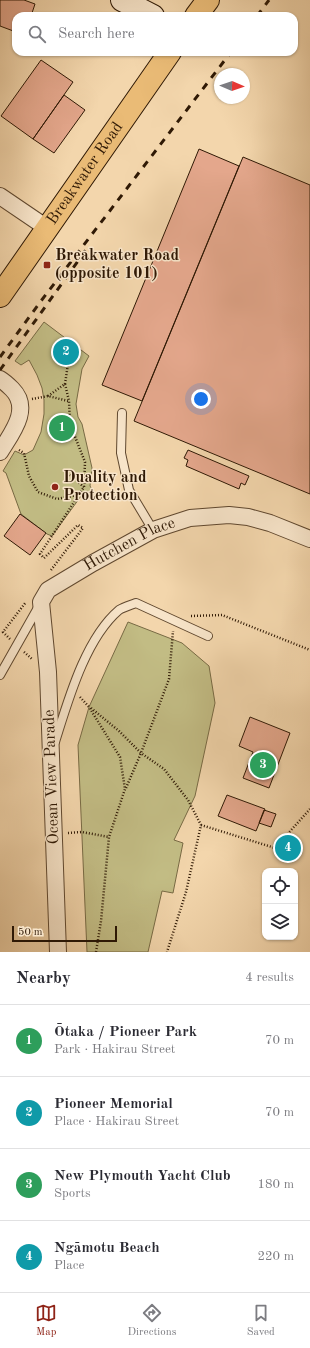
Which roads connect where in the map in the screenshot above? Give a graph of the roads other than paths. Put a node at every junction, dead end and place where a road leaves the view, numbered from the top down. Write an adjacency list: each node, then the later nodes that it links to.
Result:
1 (122, 0): 3 (street)
2 (208, 0): 4 (highway)
3 (145, 12)
4 (199, 12)
5 (167, 56): 7 (highway, Breakwater Road)
6 (0, 196): 7 (street)
7 (47, 228): 8 (highway, Breakwater Road)
8 (0, 296)
9 (0, 379): 11 (street)
10 (122, 413): 12 (lane)
11 (3, 448)
12 (153, 530): 13 (street, Hutchen Place); 14 (street, Hutchen Place)
13 (310, 539)
14 (34, 602): 16 (lane, Hutchen Place); 17 (street, Ocean View Parade)
15 (208, 636): 17 (lane)
16 (0, 675)
17 (52, 751): 18 (street, Ocean View Parade)
18 (58, 952)

